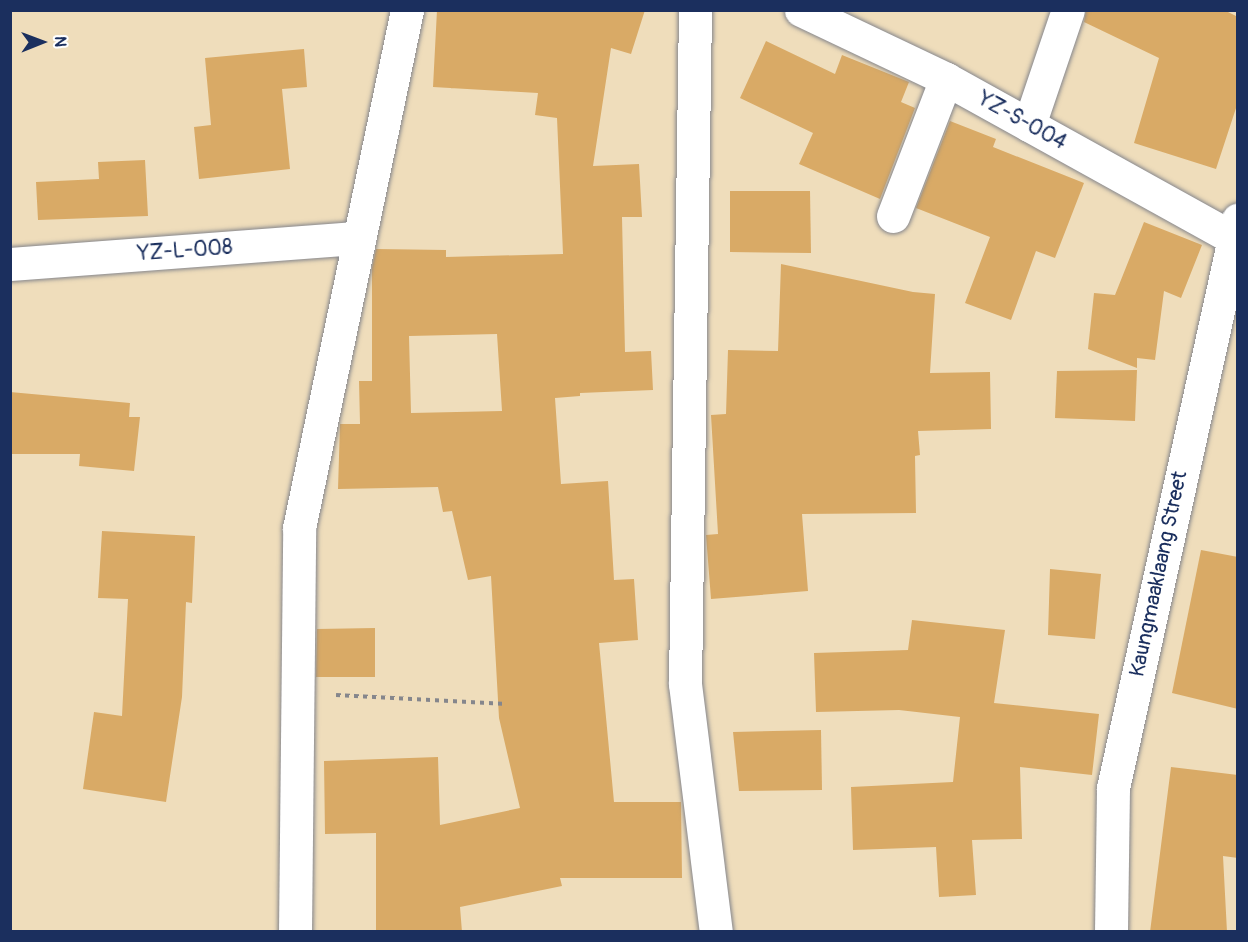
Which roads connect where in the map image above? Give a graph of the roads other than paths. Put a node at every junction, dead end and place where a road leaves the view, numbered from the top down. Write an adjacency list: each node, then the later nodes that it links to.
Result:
1 (407, 10): 9 (street)
2 (695, 10): 12 (street)
3 (801, 10): 5 (street, YZ-S-004)
4 (1068, 10): 6 (street)
5 (946, 79): 6 (street, YZ-S-004); 7 (street)
6 (1029, 125): 8 (street, YZ-S-004)
7 (893, 216)
8 (1236, 233): 13 (street, Kaungmaaklaang Street)
9 (359, 238): 10 (street, YZ-L-008); 11 (street)
10 (10, 264)
11 (295, 932)
12 (716, 932)
13 (1111, 932)

